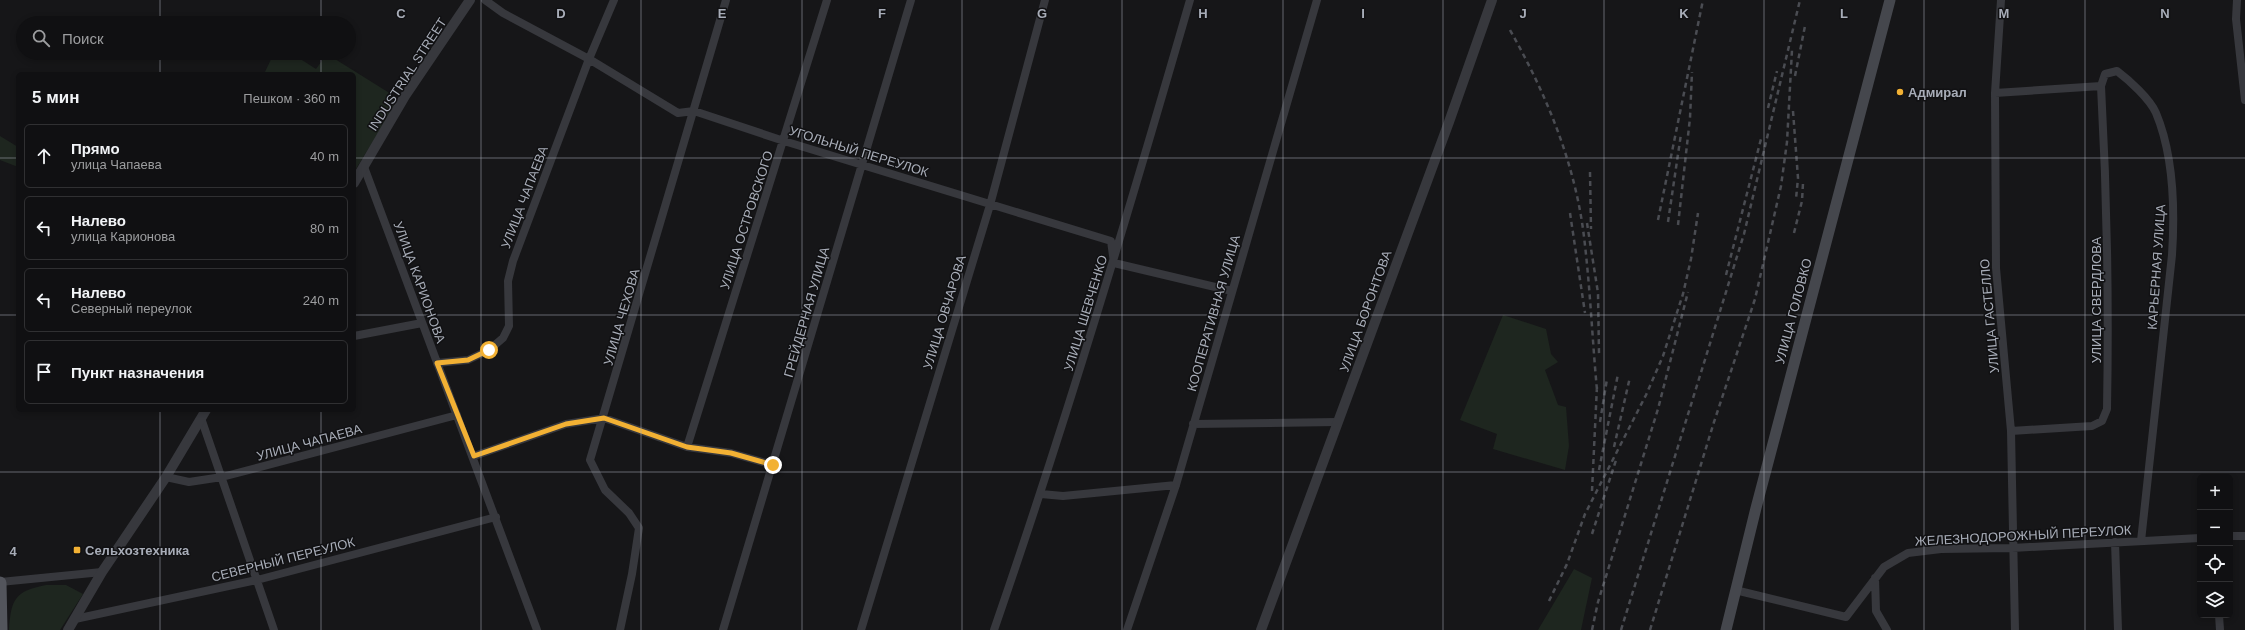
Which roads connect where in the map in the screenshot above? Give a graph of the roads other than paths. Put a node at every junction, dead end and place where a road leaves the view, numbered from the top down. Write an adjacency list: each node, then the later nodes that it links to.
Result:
1 (470, 0): 21 (street, INDUSTRIAL STREET)
2 (485, 0): 14 (street, УГОЛЬНЫЙ ПЕРЕУЛОК)
3 (614, 0): 14 (street, УЛИЦА ЧАПАЕВА)
4 (726, 0): 18 (street, УЛИЦА ЧЕХОВА)
5 (827, 0): 19 (street, УЛИЦА ОСТРОВСКОГО)
6 (911, 0): 20 (street, ГРЕЙДЕРНАЯ УЛИЦА)
7 (1045, 0): 23 (street, УЛИЦА ОВЧАРОВА)
8 (1190, 0): 24 (street, УЛИЦА ШЕВЧЕНКО)
9 (1317, 0): 25 (street, КООПЕРАТИВНАЯ УЛИЦА)
10 (1492, 0): 32 (street, УЛИЦА БОРОНТОВА)
11 (1890, 0): 54 (main road, УЛИЦА ГОЛОВКО)
12 (2001, 0): 16 (street, УЛИЦА ГАСТЕЛЛО)
13 (2236, 0): 17 (street)
14 (589, 59): 18 (street, УГОЛЬНЫЙ ПЕРЕУЛОК); 28 (street, УЛИЦА ЧАПАЕВА)
15 (2101, 86): 16 (street); 34 (street, УЛИЦА СВЕРДЛОВА); 46 (street, КАРЬЕРНАЯ УЛИЦА)
16 (1996, 93): 34 (street, УЛИЦА ГАСТЕЛЛО)
17 (2245, 100)
18 (694, 111): 19 (street, УГОЛЬНЫЙ ПЕРЕУЛОК); 31 (street, УЛИЦА ЧЕХОВА)
19 (784, 141): 20 (street, УГОЛЬНЫЙ ПЕРЕУЛОК); 35 (street, УЛИЦА ОСТРОВСКОГО)
20 (862, 165): 23 (street, УГОЛЬНЫЙ ПЕРЕУЛОК); 37 (street, ГРЕЙДЕРНАЯ УЛИЦА)
21 (364, 167): 22 (street, INDUSTRIAL STREET); 26 (street, УЛИЦА КАРИОНОВА)
22 (356, 180)
23 (990, 205): 24 (street, УГОЛЬНЫЙ ПЕРЕУЛОК); 63 (street, УЛИЦА ОВЧАРОВА)
24 (1114, 263): 25 (street); 41 (street, УЛИЦА ШЕВЧЕНКО)
25 (1232, 291): 33 (street, КООПЕРАТИВНАЯ УЛИЦА)
26 (422, 323): 27 (street); 28 (street, УЛИЦА КАРИОНОВА)
27 (356, 336)
28 (437, 363): 30 (street, УЛИЦА КАРИОНОВА)
29 (203, 414): 38 (street); 39 (street)
30 (457, 415): 36 (street, УЛИЦА КАРИОНОВА); 39 (street, УЛИЦА ЧАПАЕВА)
31 (604, 418): 35 (street); 36 (street); 61 (street, УЛИЦА ЧЕХОВА)
32 (1337, 422): 33 (street); 66 (street, УЛИЦА БОРОНТОВА)
33 (1193, 424): 40 (street, КООПЕРАТИВНАЯ УЛИЦА)
34 (2011, 431): 48 (street, УЛИЦА ГАСТЕЛЛО)
35 (687, 447): 37 (street)
36 (474, 456): 42 (street, УЛИЦА КАРИОНОВА)
37 (773, 465): 62 (street, ГРЕЙДЕРНАЯ УЛИЦА)
38 (166, 477): 39 (street, УЛИЦА ЧАПАЕВА); 49 (street)
39 (222, 477): 51 (street)
40 (1176, 485): 41 (street); 65 (street, КООПЕРАТИВНАЯ УЛИЦА)
41 (1041, 494): 64 (street, УЛИЦА ШЕВЧЕНКО)
42 (496, 517): 51 (street, СЕВЕРНЫЙ ПЕРЕУЛОК); 60 (street, УЛИЦА КАРИОНОВА)
43 (2233, 536): 44 (street)
44 (2245, 536)
45 (2197, 538): 46 (street, ЖЕЛЕЗНОДОРОЖНЫЙ ПЕРЕУЛОК)
46 (2141, 541): 47 (street, ЖЕЛЕЗНОДОРОЖНЫЙ ПЕРЕУЛОК)
47 (2115, 542): 48 (street, ЖЕЛЕЗНОДОРОЖНЫЙ ПЕРЕУЛОК); 70 (street)
48 (2012, 548): 50 (street, ЖЕЛЕЗНОДОРОЖНЫЙ ПЕРЕУЛОК); 69 (street, УЛИЦА ГАСТЕЛЛО)
49 (102, 572): 52 (street); 56 (street)
50 (1875, 577): 54 (street, ЖЕЛЕЗНОДОРОЖНЫЙ ПЕРЕУЛОК); 68 (street)
51 (257, 580): 56 (street, СЕВЕРНЫЙ ПЕРЕУЛОК); 59 (street)
52 (0, 582): 53 (main road)
53 (0, 588): 57 (main road)
54 (1735, 590): 67 (main road, УЛИЦА ГОЛОВКО)
55 (2219, 618): 71 (street)
56 (74, 619): 58 (street)
57 (1, 630)
58 (68, 630)
59 (274, 630)
60 (537, 630)
61 (620, 630)
62 (723, 630)
63 (861, 630)
64 (994, 630)
65 (1126, 630)
66 (1261, 630)
67 (1726, 630)
68 (1887, 630)
69 (2015, 630)
70 (2118, 630)
71 (2220, 630)

